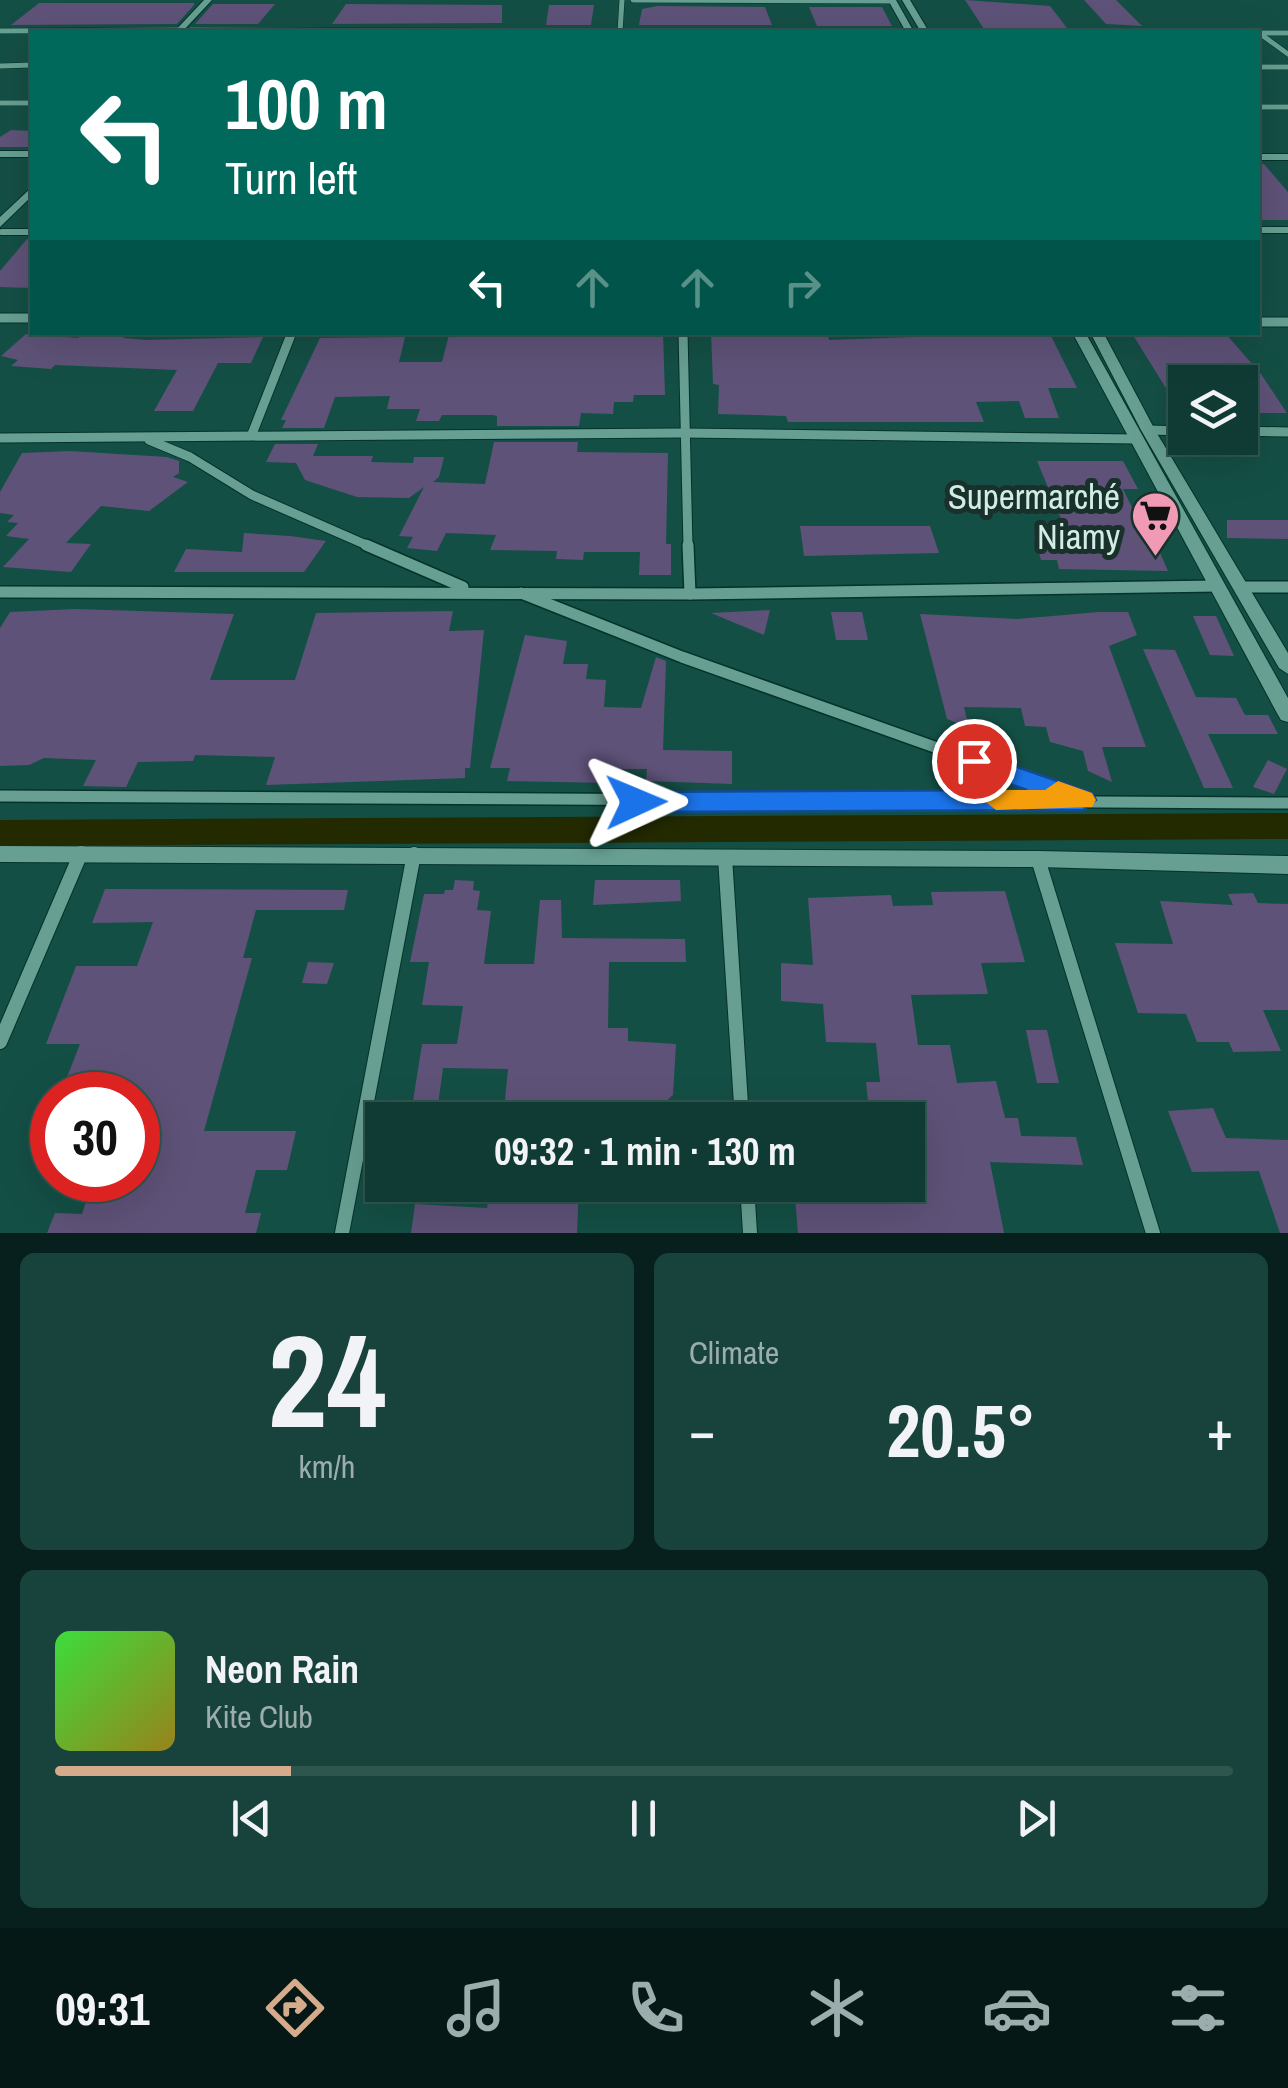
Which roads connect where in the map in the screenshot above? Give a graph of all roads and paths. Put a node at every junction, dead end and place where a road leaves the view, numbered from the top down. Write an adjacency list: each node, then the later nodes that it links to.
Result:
1 (208, 0): 9 (street)
2 (216, 0): 10 (street)
3 (622, 0): 11 (street)
4 (633, 0): 5 (street)
5 (892, 0): 12 (street)
6 (906, 0): 13 (street)
7 (0, 30): 8 (street)
8 (30, 30)
9 (185, 30)
10 (185, 30)
11 (620, 30)
12 (909, 30)
13 (924, 30)
14 (1260, 33): 15 (street)
15 (1288, 33)
16 (1260, 34): 17 (street)
17 (1288, 54)
18 (30, 65): 19 (street)
19 (0, 66)
20 (1260, 67): 21 (street)
21 (1288, 67)
22 (0, 102): 23 (street)
23 (30, 103)
24 (1260, 107): 25 (street)
25 (1288, 107)
26 (0, 154): 27 (street)
27 (30, 154)
28 (1260, 157): 29 (street)
29 (1288, 157)
30 (30, 193): 32 (street)
31 (30, 203): 32 (street)
32 (1, 230): 35 (street)
33 (1260, 230): 34 (street)
34 (1288, 230)
35 (30, 232)
36 (0, 318): 37 (street)
37 (30, 318)
38 (1260, 322): 39 (street)
39 (1288, 322)
40 (291, 335): 48 (street)
41 (683, 335): 46 (street)
42 (1080, 335): 49 (street)
43 (1097, 335): 49 (street)
44 (1258, 431): 45 (street)
45 (1288, 432)
46 (682, 433): 48 (street); 49 (street); 58 (street)
47 (1168, 433): 49 (street)
48 (252, 434): 50 (street)
49 (1142, 435): 52 (street); 53 (street)
50 (144, 437): 51 (street); 56 (street)
51 (0, 438)
52 (1217, 586): 58 (street); 60 (street)
53 (1242, 587): 54 (street); 59 (street)
54 (1288, 587)
55 (515, 590): 56 (street); 58 (street); 62 (street)
56 (476, 591): 57 (street)
57 (0, 592)
58 (690, 594)
59 (1288, 668)
60 (1288, 714)
61 (0, 796): 62 (street)
62 (1083, 800): 63 (street)
63 (1288, 802)
64 (82, 852): 65 (street); 66 (street); 70 (street)
65 (0, 854)
66 (414, 854): 67 (street); 73 (street)
67 (725, 857): 68 (street); 71 (street)
68 (1038, 859): 69 (street); 75 (street)
69 (1288, 865)
70 (0, 1042)
71 (741, 1102)
72 (747, 1202): 74 (street)
73 (342, 1233)
74 (750, 1233)
75 (1152, 1233)

